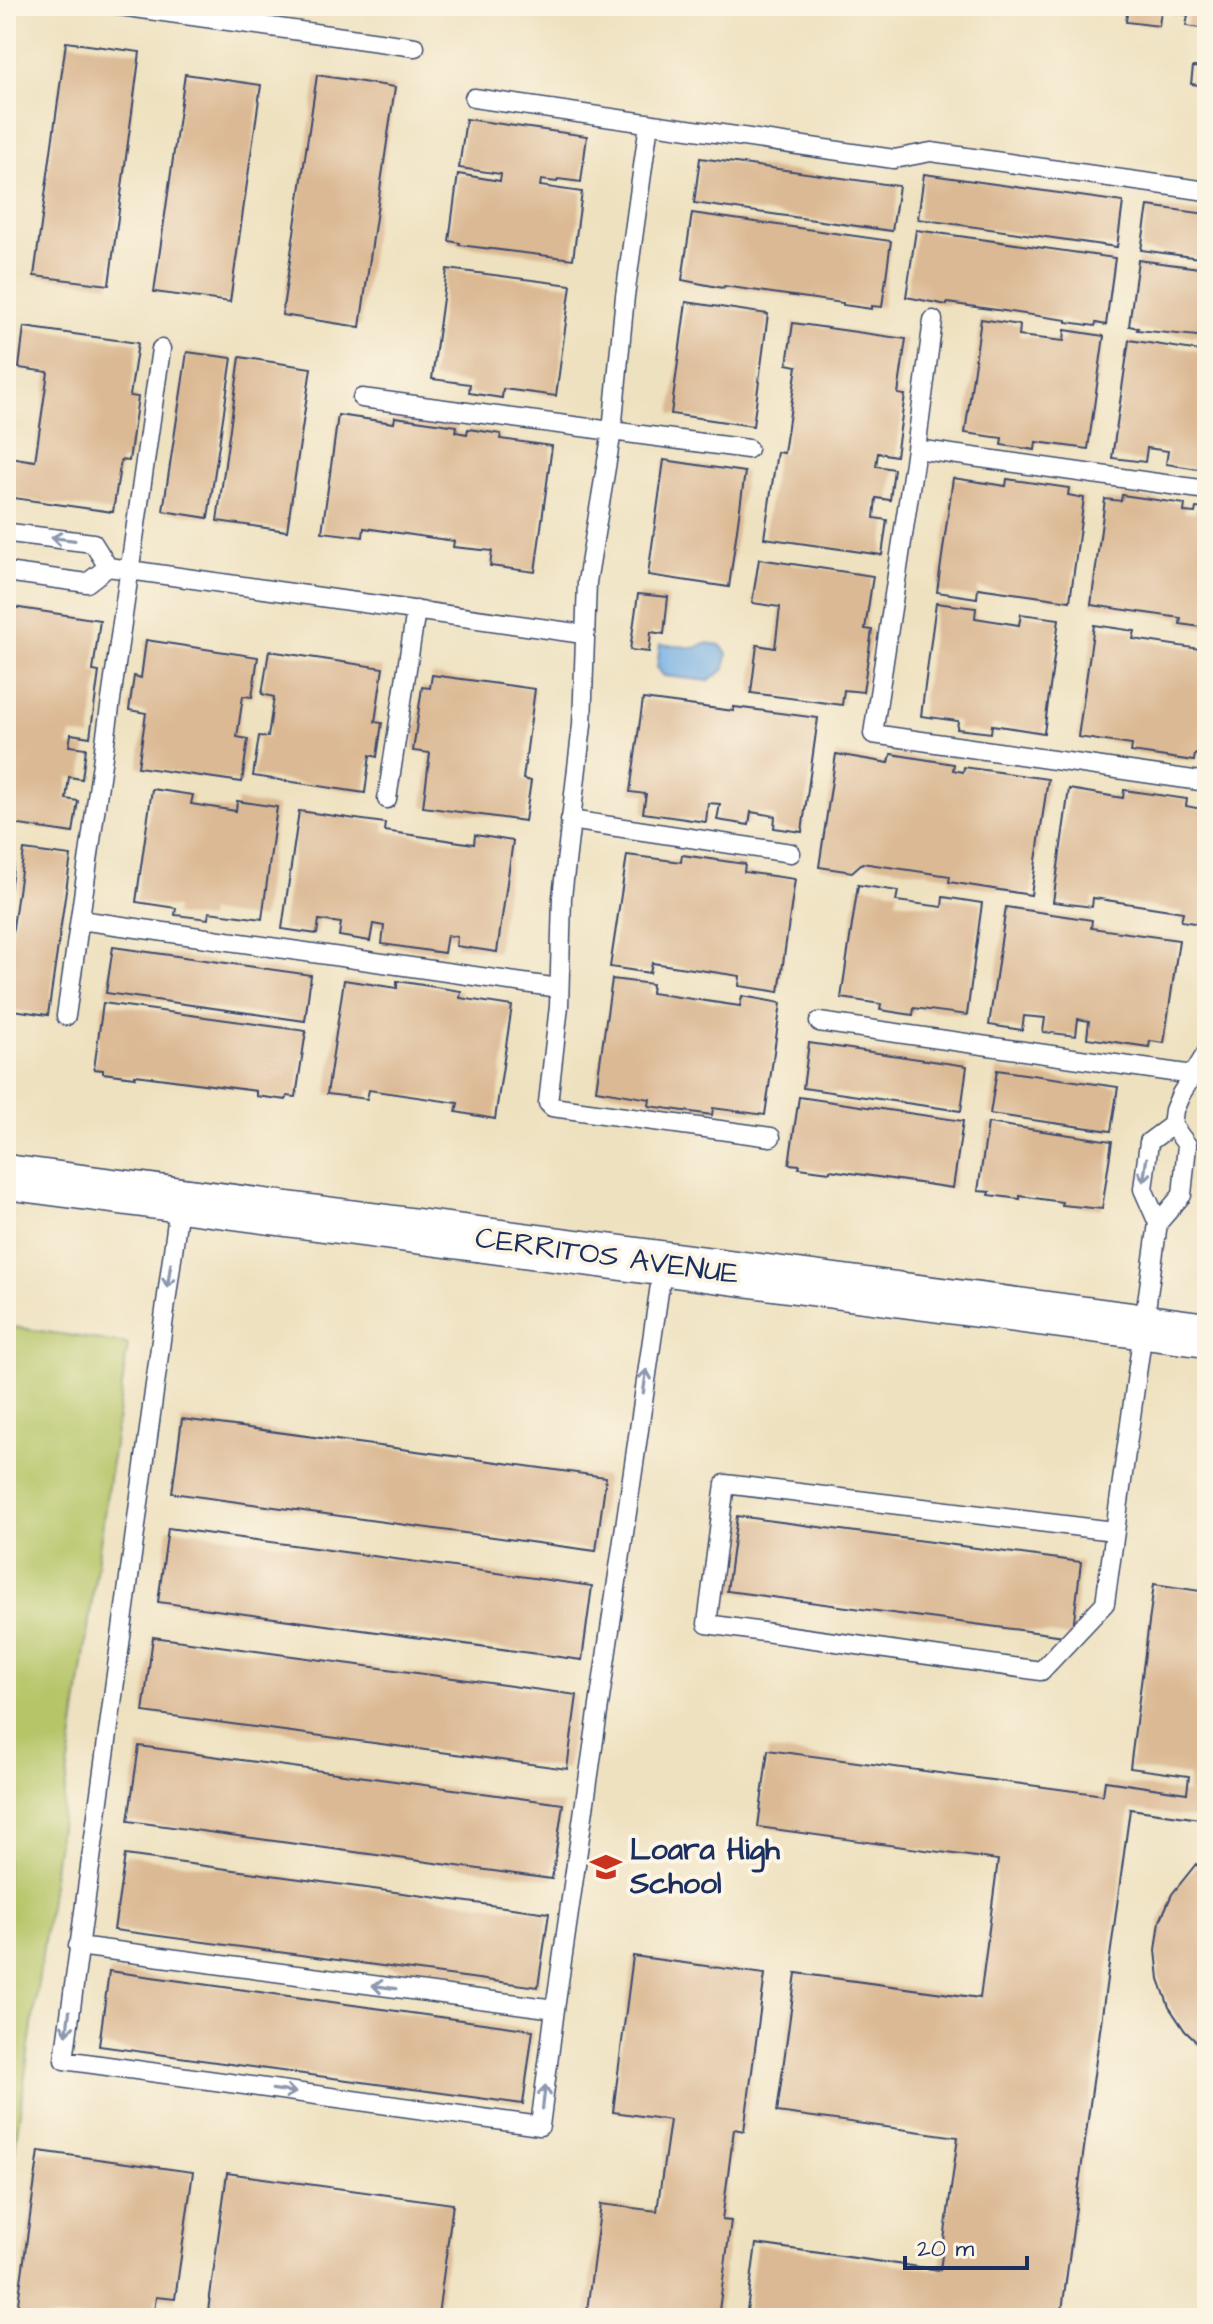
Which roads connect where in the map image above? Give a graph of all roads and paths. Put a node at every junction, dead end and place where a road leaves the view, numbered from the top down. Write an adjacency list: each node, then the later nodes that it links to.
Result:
1 (120, 6): 2 (lane)
2 (415, 47)
3 (474, 98): 4 (lane)
4 (649, 123): 5 (lane); 9 (lane)
5 (1207, 191)
6 (933, 320): 11 (lane)
7 (161, 349): 15 (lane)
8 (362, 398): 9 (lane)
9 (612, 431): 10 (lane); 18 (lane)
10 (748, 449)
11 (916, 449): 12 (lane); 19 (lane)
12 (1207, 490)
13 (6, 535): 14 (lane, one-way to 13)
14 (108, 567): 15 (lane); 16 (lane)
15 (130, 570): 17 (lane); 23 (lane)
16 (6, 572)
17 (416, 610): 18 (lane); 20 (lane)
18 (583, 634): 21 (lane)
19 (1207, 782)
20 (387, 799)
21 (570, 820): 22 (lane); 24 (lane)
22 (791, 853)
23 (80, 920): 24 (lane); 25 (lane)
24 (559, 988): 30 (lane)
25 (66, 1016)
26 (819, 1022): 28 (lane)
27 (1207, 1052): 28 (lane)
28 (1200, 1076): 29 (lane)
29 (1172, 1125): 33 (lane); 33 (lane, one-way to 33)
30 (771, 1137)
31 (6, 1177): 32 (street, CERRITOS AVENUE)
32 (180, 1199): 34 (street, CERRITOS AVENUE); 38 (lane, one-way to 38)
33 (1158, 1223): 35 (lane)
34 (663, 1264): 35 (street, CERRITOS AVENUE); 39 (lane, one-way to 34)
35 (1143, 1327): 36 (street, CERRITOS AVENUE); 37 (lane)
36 (1207, 1335)
37 (1114, 1531): 37 (lane)
38 (78, 1946): 39 (lane, one-way to 38); 39 (lane, one-way to 39)
39 (555, 2009)

